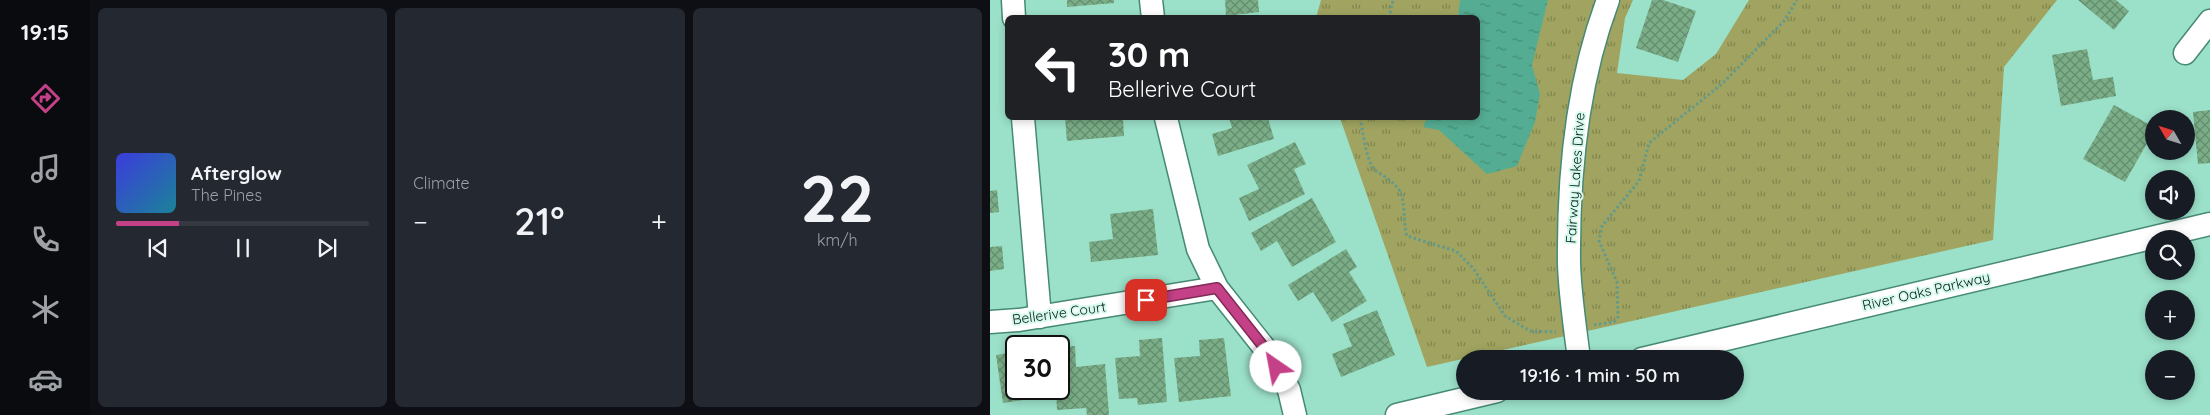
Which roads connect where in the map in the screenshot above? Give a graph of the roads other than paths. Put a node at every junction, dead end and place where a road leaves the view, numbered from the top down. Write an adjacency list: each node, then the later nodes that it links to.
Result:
1 (1013, 0): 4 (street)
2 (1151, 0): 5 (street)
3 (1608, 0): 14 (street, Fairway Lakes Drive)
4 (1014, 15)
5 (1153, 15)
6 (2210, 21): 7 (street)
7 (2186, 53)
8 (1023, 120): 12 (street)
9 (1166, 120): 11 (street)
10 (2210, 224): 15 (street, River Oaks Parkway)
11 (1217, 288): 12 (street, Bellerive Court); 17 (street)
12 (1040, 317): 13 (street, Bellerive Court)
13 (990, 322)
14 (1578, 350)
15 (1680, 350)
16 (1460, 400): 18 (street)
17 (1294, 415)
18 (1397, 415)

